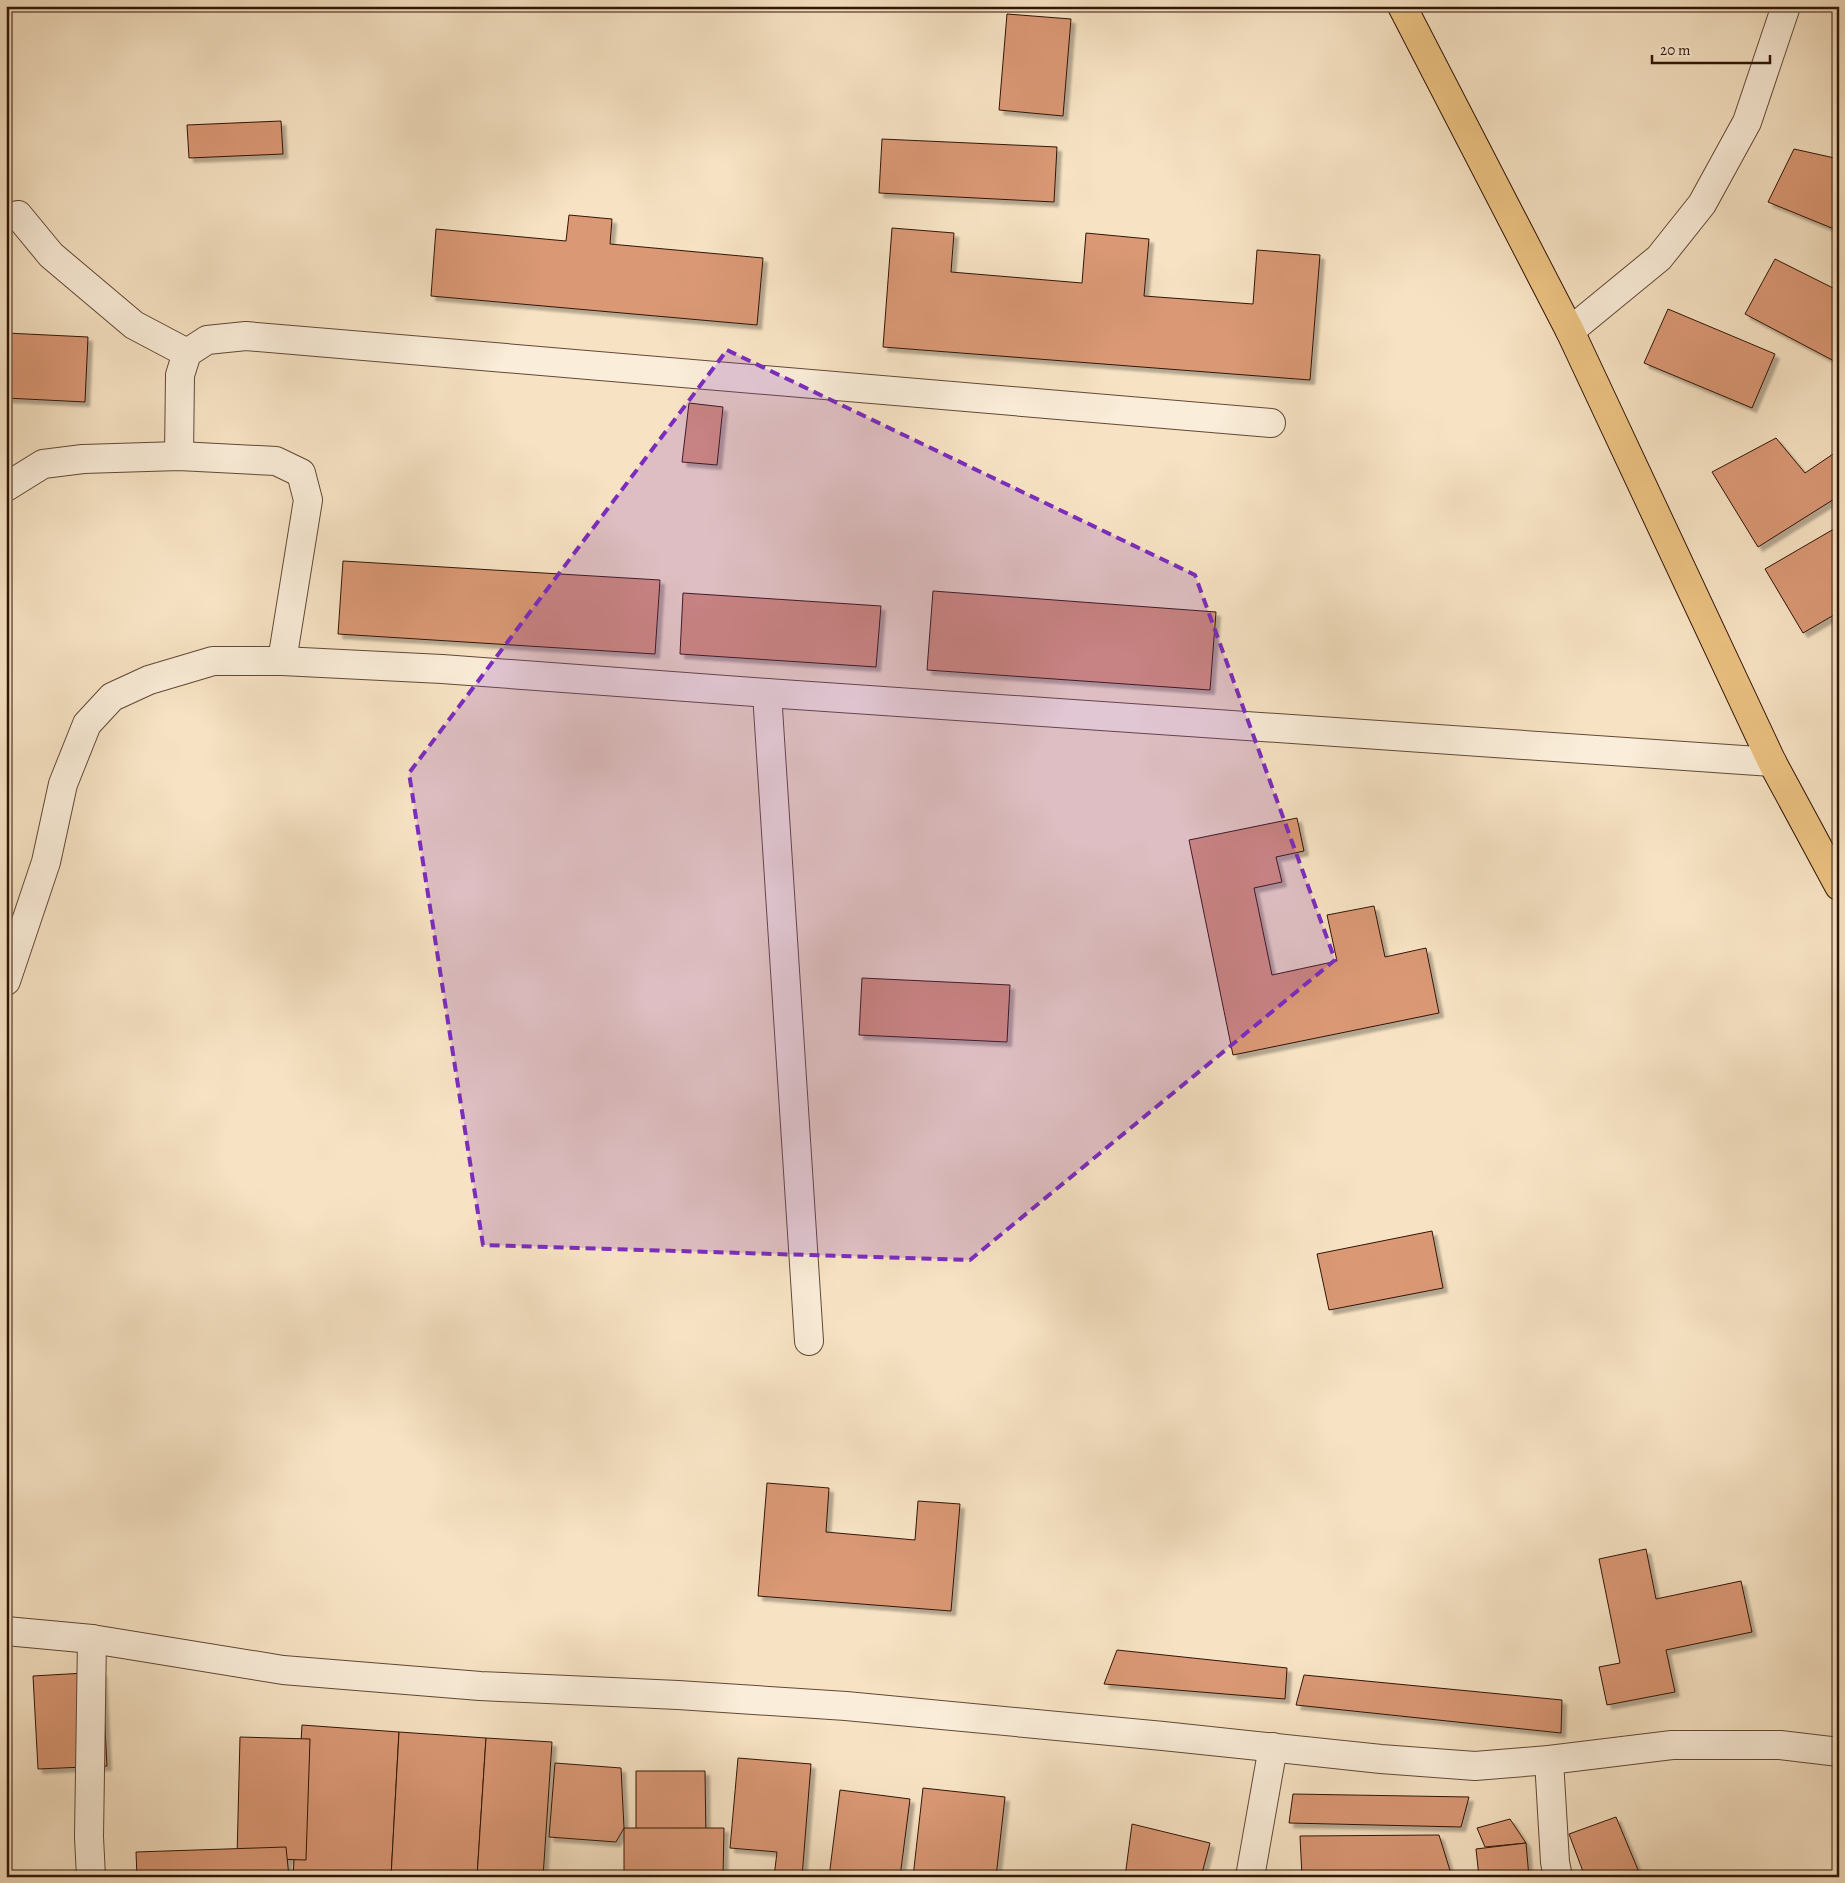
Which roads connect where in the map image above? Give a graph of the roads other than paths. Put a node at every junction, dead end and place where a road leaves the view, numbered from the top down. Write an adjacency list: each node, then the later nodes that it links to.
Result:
1 (1402, 6): 4 (main road)
2 (1786, 6): 4 (street)
3 (18, 215): 5 (street)
4 (1570, 331): 11 (main road)
5 (187, 353): 6 (street); 7 (street)
6 (1271, 423)
7 (179, 456): 8 (street); 9 (street)
8 (6, 487)
9 (282, 661): 10 (street); 13 (street)
10 (767, 693): 11 (street); 14 (street)
11 (1772, 762): 12 (main road)
12 (1839, 886)
13 (6, 980)
14 (809, 1342)
15 (6, 1631): 16 (street)
16 (92, 1639): 17 (street); 20 (street)
17 (1273, 1748): 19 (street); 21 (street)
18 (1839, 1752): 19 (street)
19 (1549, 1760): 22 (street)
20 (90, 1877)
21 (1250, 1877)
22 (1558, 1877)

